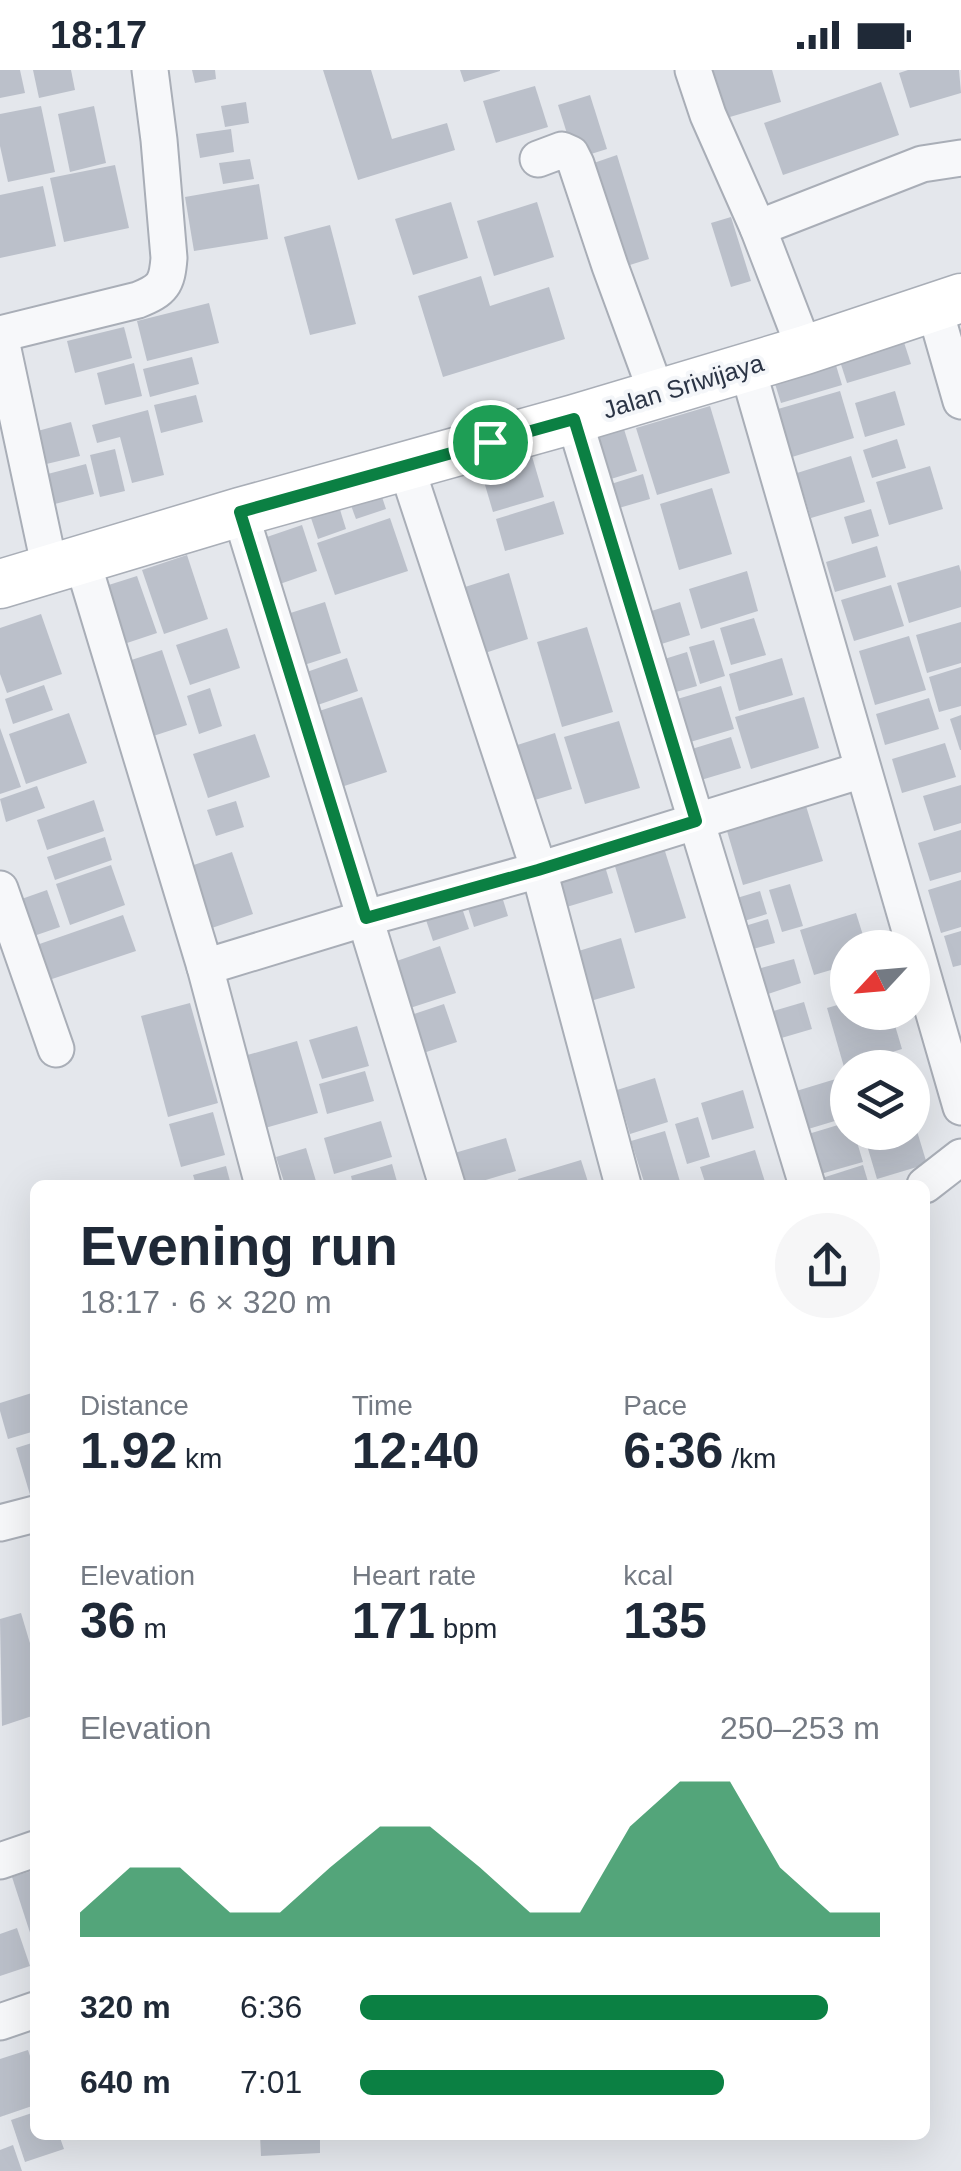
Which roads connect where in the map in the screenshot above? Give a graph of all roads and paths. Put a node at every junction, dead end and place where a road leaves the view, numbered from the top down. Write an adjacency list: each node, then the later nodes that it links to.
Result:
1 (150, 70): 7 (street)
2 (693, 70): 5 (street)
3 (961, 158): 5 (street)
4 (538, 159): 10 (street)
5 (758, 228): 8 (street)
6 (947, 303): 8 (street, Jalan Sriwijaya); 11 (street)
7 (0, 335): 15 (street)
8 (804, 350): 9 (street, Jalan Sriwijaya)
9 (748, 367): 10 (street, Jalan Sriwijaya); 17 (street)
10 (657, 394): 12 (street, Jalan Sriwijaya)
11 (961, 400)
12 (574, 419): 13 (street, Jalan Sriwijaya); 18 (street)
13 (406, 466): 14 (street, Jalan Sriwijaya); 19 (street)
14 (240, 512): 15 (street, Jalan Sriwijaya); 21 (street)
15 (66, 565): 16 (street, Jalan Sriwijaya); 22 (street)
16 (0, 584)
17 (862, 770): 18 (street); 24 (street)
18 (696, 821): 19 (street); 29 (street)
19 (538, 870): 21 (street); 28 (street)
20 (0, 888): 23 (street)
21 (366, 918): 22 (street); 27 (street)
22 (205, 967): 26 (street)
23 (56, 1049)
24 (961, 1107)
25 (961, 1158): 30 (street)
26 (262, 1180)
27 (445, 1180)
28 (622, 1180)
29 (805, 1180)
30 (930, 1182)
31 (30, 1515): 32 (street)
32 (0, 1523)
33 (30, 1851): 34 (street)
34 (0, 1861)
35 (30, 2012): 36 (street)
36 (0, 2022)

